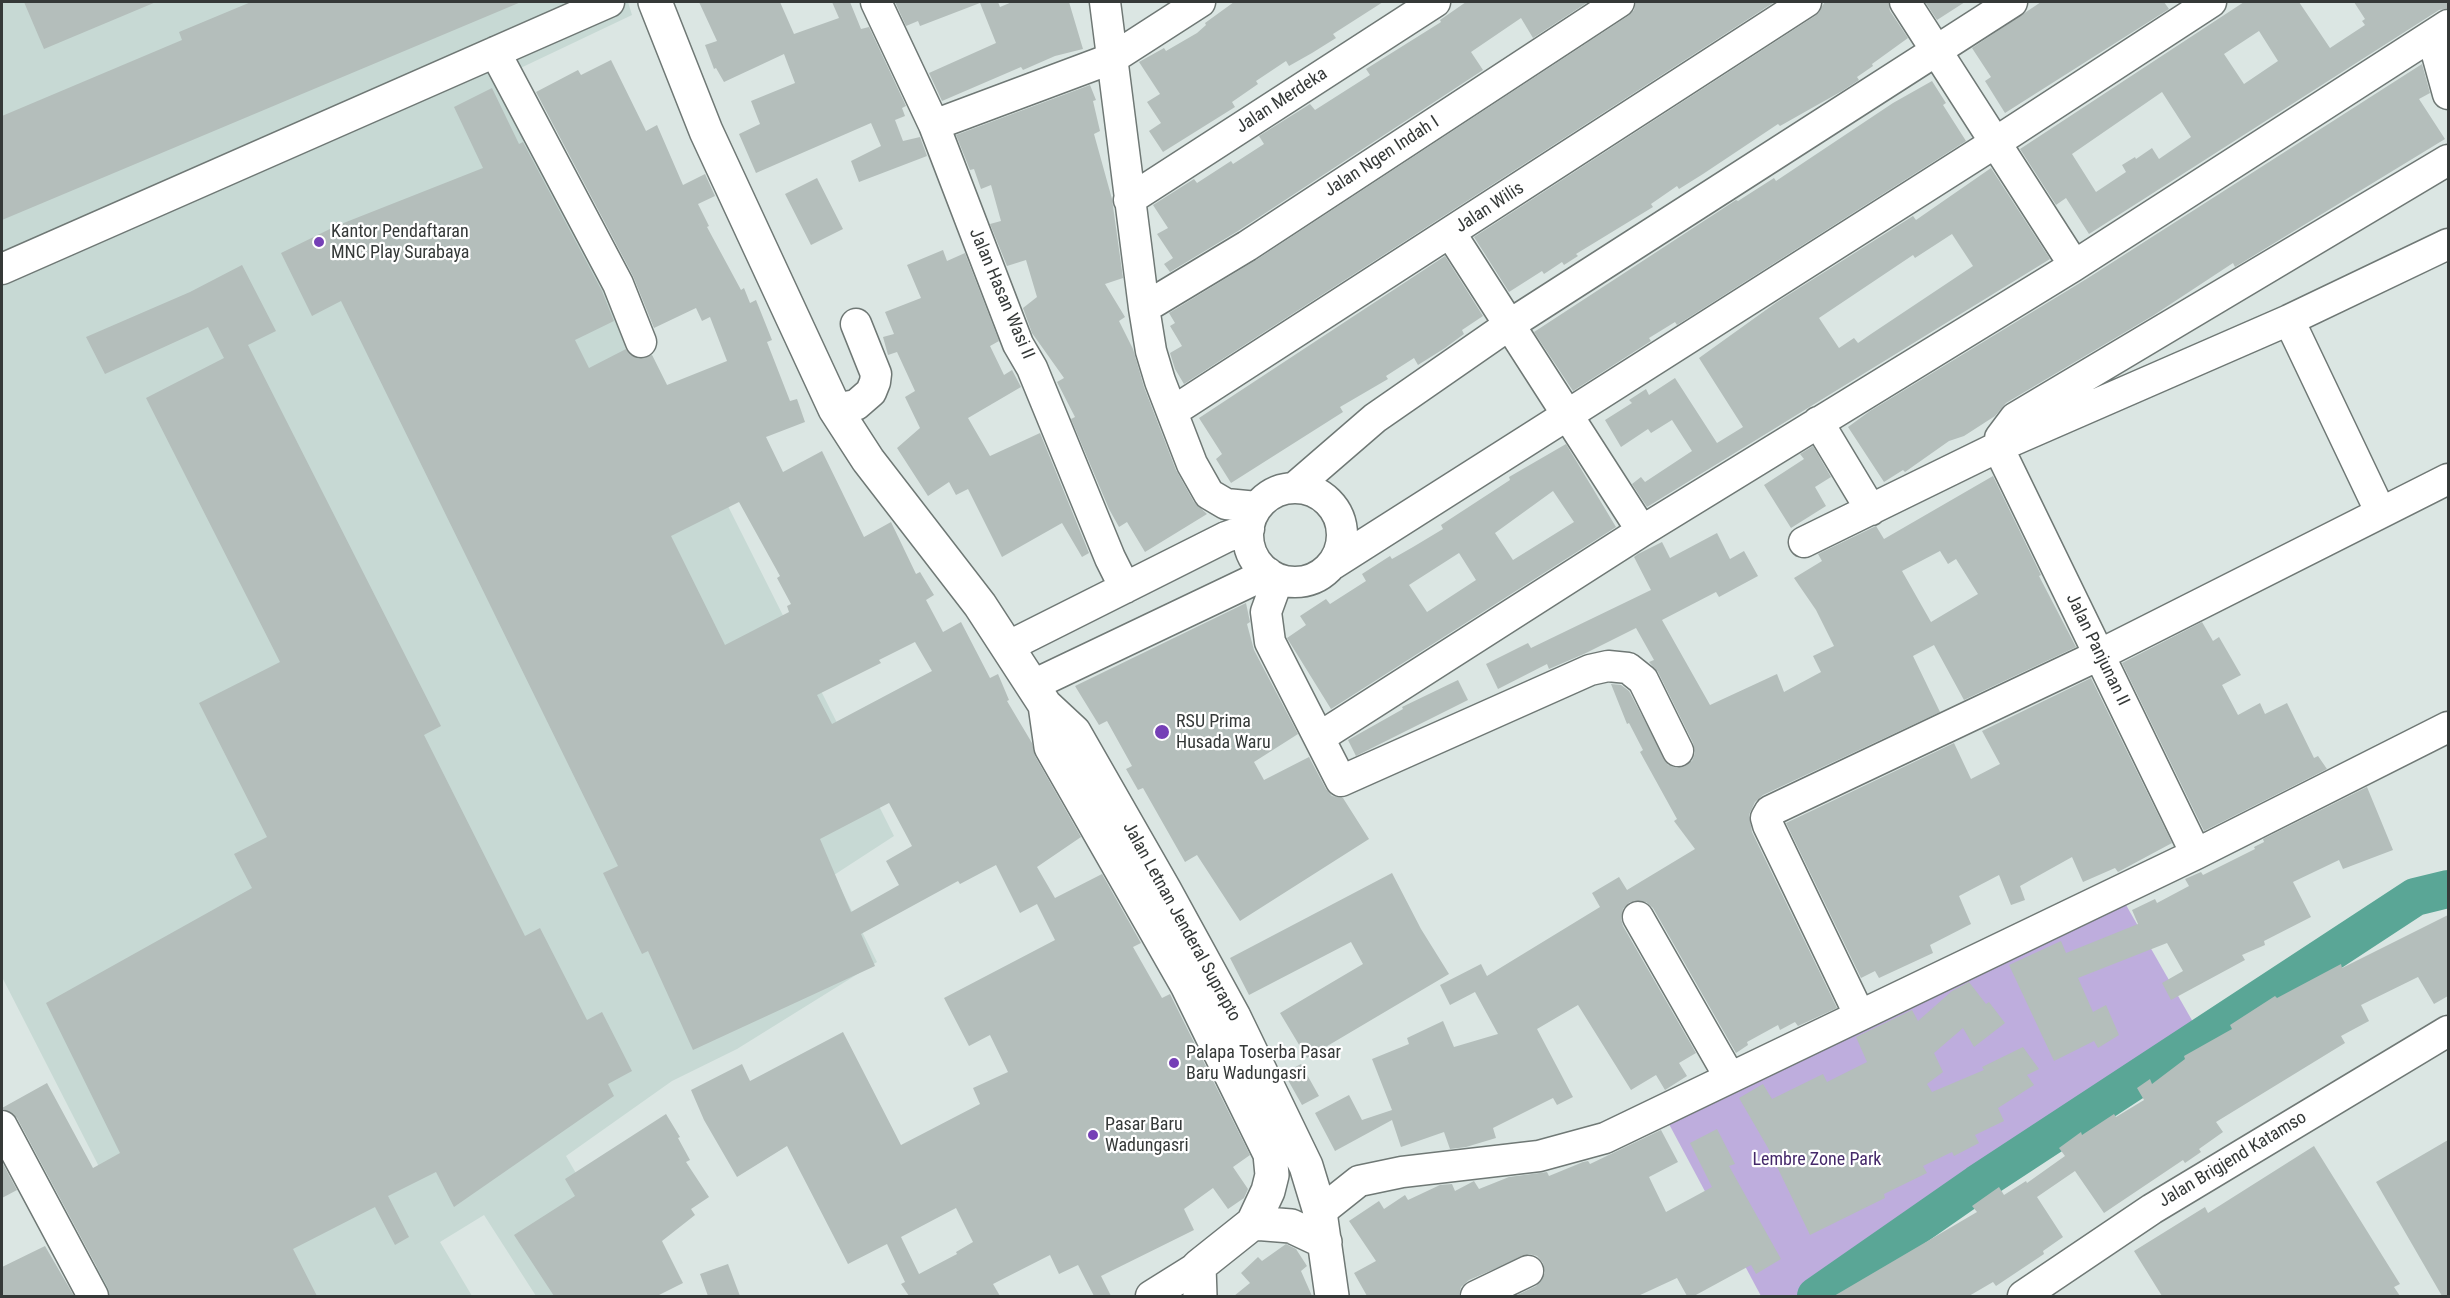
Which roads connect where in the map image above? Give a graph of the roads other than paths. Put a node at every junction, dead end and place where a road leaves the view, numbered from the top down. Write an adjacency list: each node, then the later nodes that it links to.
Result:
1 (609, 2): 14 (street)
2 (877, 2): 17 (street, Jalan Hasan Wasi II)
3 (1105, 2): 15 (street)
4 (1200, 2): 15 (street)
5 (1435, 2): 20 (street, Jalan Merdeka)
6 (1619, 2): 25 (street, Jalan Ngen Indah I)
7 (1806, 2): 21 (street, Jalan Wilis)
8 (1905, 2): 13 (street)
9 (2012, 2): 13 (street)
10 (2211, 2): 18 (street)
11 (661, 16): 30 (main road)
12 (2440, 30): 16 (street); 23 (street)
13 (1936, 51): 18 (street); 28 (street)
14 (495, 52): 24 (street); 29 (street)
15 (1113, 58): 17 (street); 20 (street)
16 (2448, 92)
17 (934, 125): 44 (street, Jalan Hasan Wasi II)
18 (1996, 142): 23 (street); 32 (street)
19 (2448, 160): 34 (street)
20 (1129, 201): 25 (street)
21 (1451, 234): 28 (street); 31 (street, Jalan Wilis)
22 (2448, 244): 26 (street)
23 (2074, 265): 33 (street)
24 (2, 268)
25 (1144, 308): 31 (street)
26 (2289, 320): 34 (street); 38 (street)
27 (856, 324): 30 (street)
28 (1509, 325): 32 (street); 36 (street)
29 (641, 342)
30 (835, 409): 45 (main road)
31 (1172, 412): 39 (street)
32 (1567, 414): 40 (street); 42 (street)
33 (1818, 422): 37 (street); 40 (street)
34 (1998, 447): 37 (street); 46 (street, Jalan Panjunan II)
35 (2448, 479): 38 (street)
36 (1294, 488): 39 (street); 42 (street)
37 (1871, 510): 41 (street)
38 (2380, 511): 46 (street)
39 (1253, 518): 43 (street); 44 (street)
40 (1642, 531): 49 (street)
41 (1804, 542)
42 (1333, 564): 43 (street)
43 (1273, 576): 47 (street); 49 (street)
44 (1125, 588): 45 (street)
45 (1009, 646): 47 (main road)
46 (2099, 655): 51 (street, Jalan Panjunan II); 53 (street)
47 (1039, 695): 57 (main road, Jalan Letnan Jenderal Suprapto); 59 (main road)
48 (2448, 727): 51 (street)
49 (1320, 737): 50 (street)
50 (1678, 752)
51 (2196, 854): 53 (street)
52 (1638, 917): 55 (street)
53 (1859, 1014): 55 (street)
54 (2448, 1031): 67 (street, Jalan Brigjend Katamso)
55 (1729, 1076): 58 (street)
56 (2, 1126): 64 (street)
57 (1306, 1166): 58 (street); 60 (main road, Jalan Letnan Jenderal Suprapto)
58 (1359, 1181): 60 (street)
59 (1253, 1223): 60 (main road); 62 (main road)
60 (1323, 1227): 65 (main road, Jalan Letnan Jenderal Suprapto)
61 (1528, 1270): 66 (street)
62 (1199, 1281): 63 (street)
63 (1164, 1294)
64 (93, 1296)
65 (1332, 1296)
66 (1476, 1296)
67 (2023, 1296)

